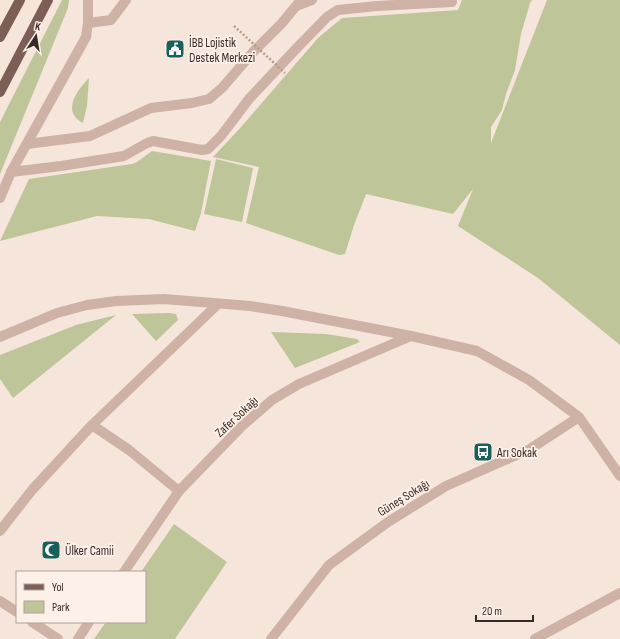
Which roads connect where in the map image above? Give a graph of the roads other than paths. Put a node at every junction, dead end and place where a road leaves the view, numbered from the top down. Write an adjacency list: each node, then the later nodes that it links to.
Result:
1 (20, 0): 9 (main road)
2 (48, 0): 10 (main road)
3 (88, 0): 8 (street)
4 (126, 0): 8 (street)
5 (312, 0): 7 (street)
6 (452, 2): 12 (street)
7 (298, 3): 11 (street)
8 (88, 23): 11 (street)
9 (0, 38)
10 (0, 92)
11 (27, 144): 12 (street)
12 (11, 172): 13 (street)
13 (0, 198)
14 (218, 304): 15 (street); 16 (street); 18 (street)
15 (411, 336): 17 (street); 20 (street, Zafer Sokağı)
16 (0, 337)
17 (580, 417): 19 (street); 30 (street, Güneş Sokağı)
18 (92, 425): 20 (street); 21 (street)
19 (620, 476)
20 (179, 491): 22 (street, Zafer Sokağı)
21 (0, 531)
22 (125, 571)
23 (620, 593): 31 (street)
24 (0, 601): 25 (street)
25 (16, 611)
26 (34, 623): 28 (street)
27 (89, 623): 29 (street)
28 (58, 639)
29 (78, 639)
30 (271, 639)
31 (535, 639)

